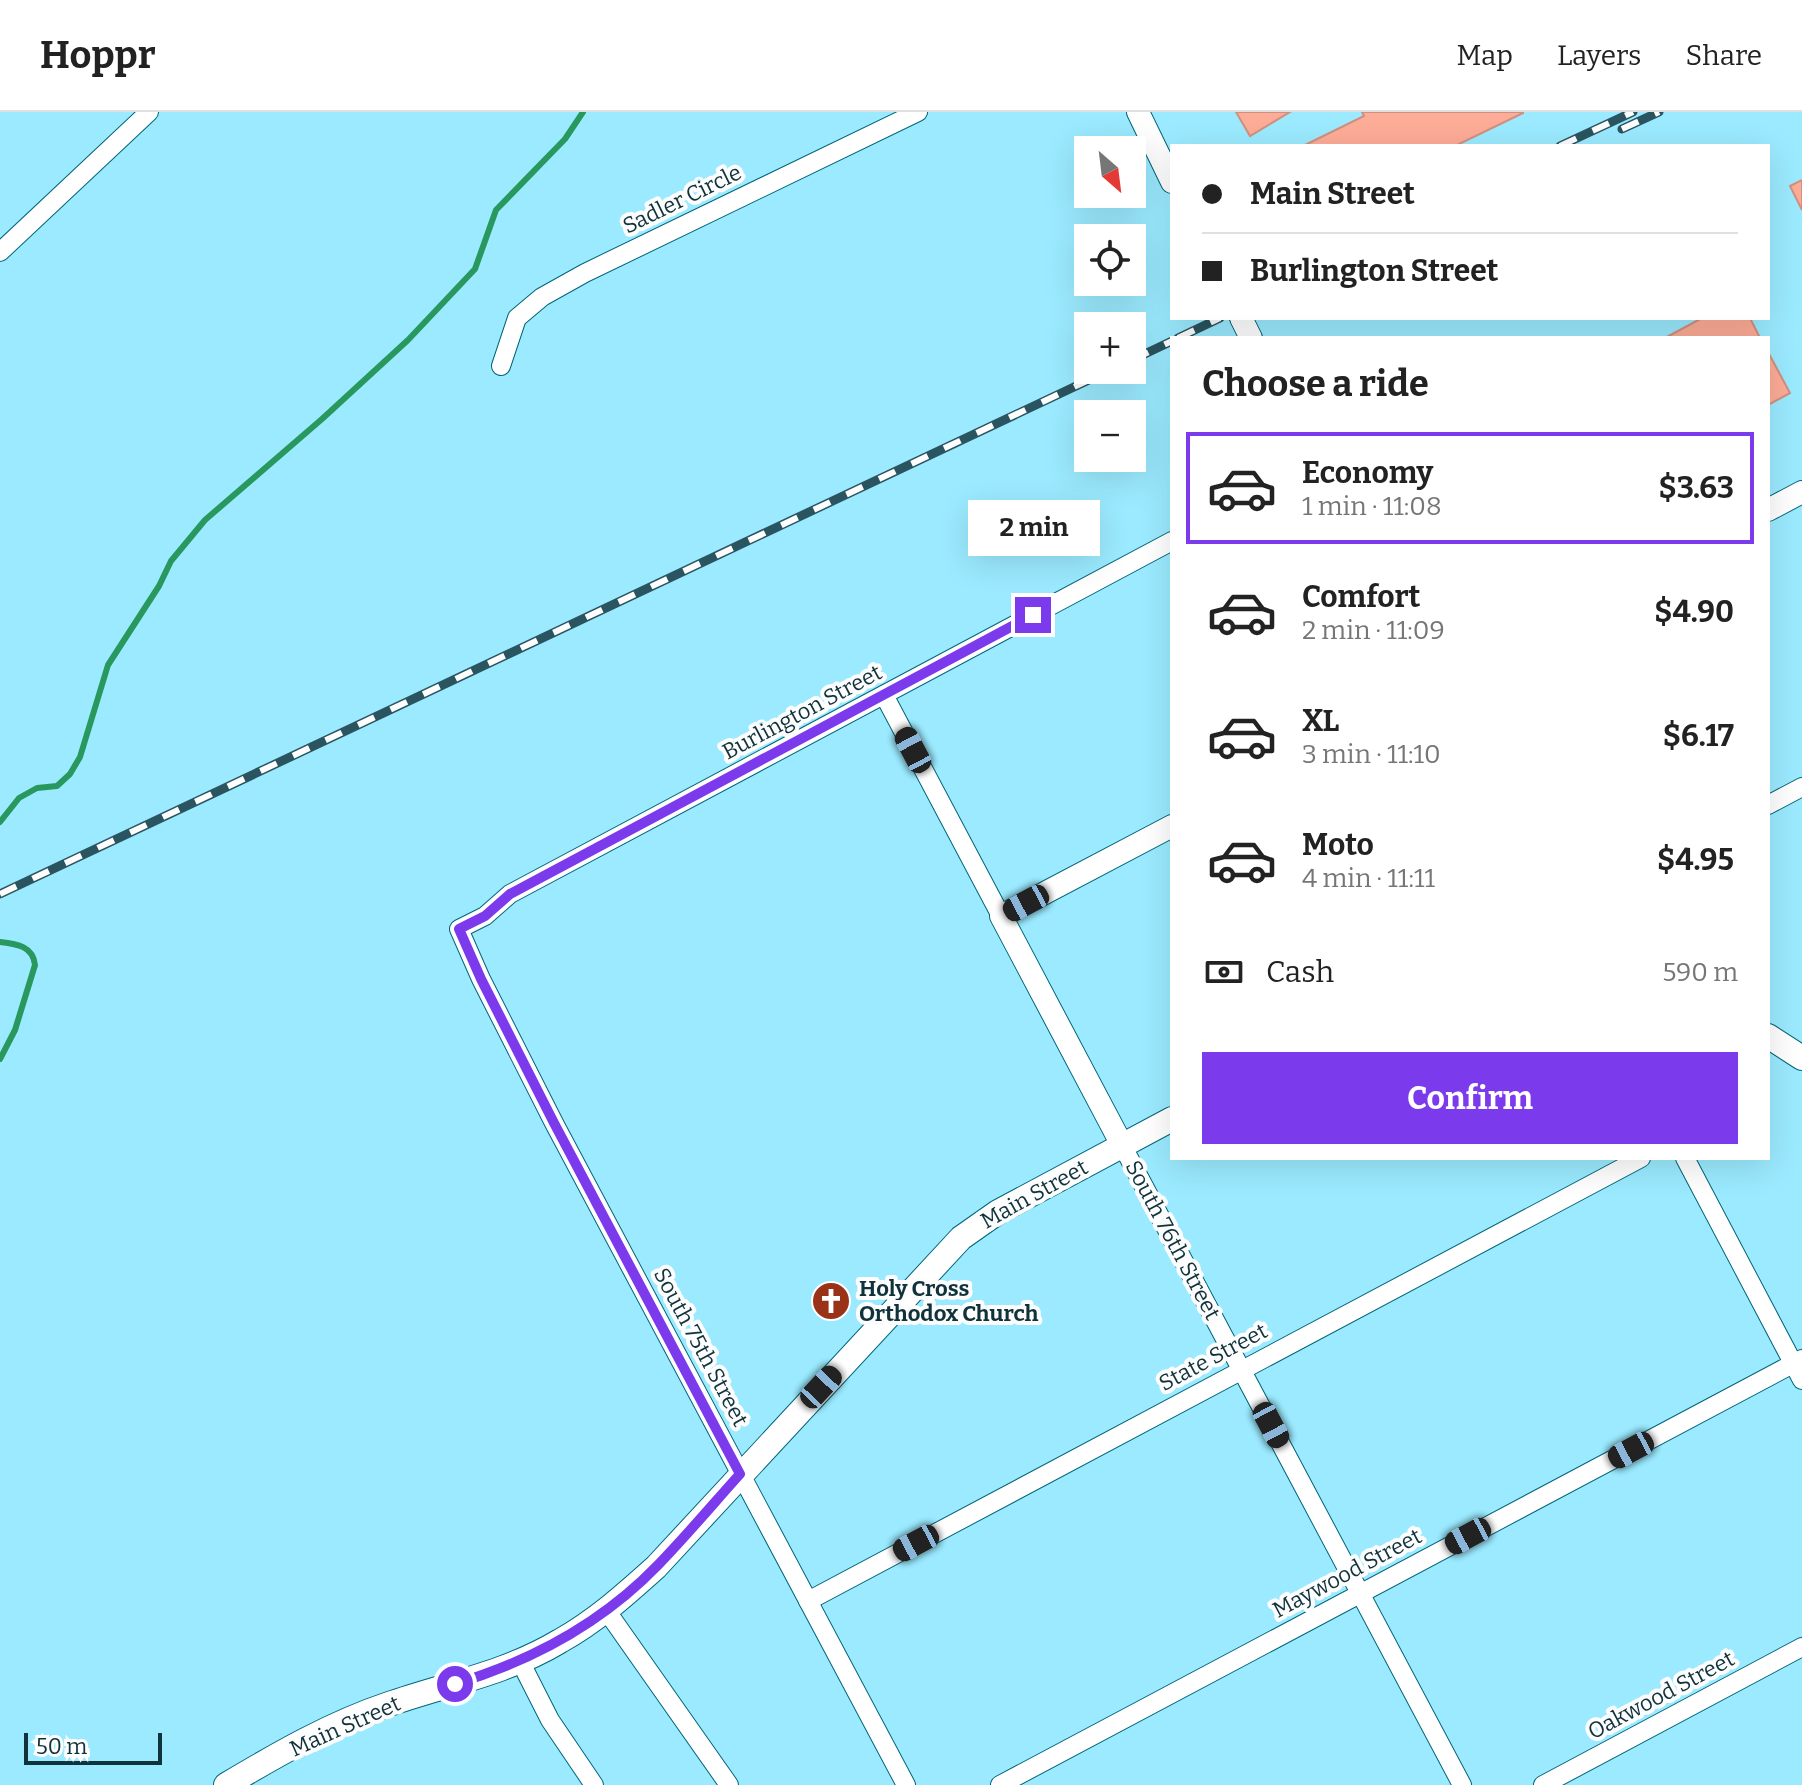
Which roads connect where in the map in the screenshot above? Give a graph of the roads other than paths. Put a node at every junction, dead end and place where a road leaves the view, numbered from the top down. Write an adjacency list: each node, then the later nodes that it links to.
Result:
1 (149, 112): 5 (street)
2 (918, 112): 6 (street, Sadler Circle)
3 (1138, 112): 4 (street)
4 (1170, 178)
5 (0, 252)
6 (501, 366)
7 (1802, 492): 8 (street)
8 (1770, 509)
9 (1170, 542): 10 (street, Burlington Street)
10 (884, 695): 14 (street, South 76th Street); 15 (street, Burlington Street)
11 (1802, 787): 12 (street)
12 (1770, 804)
13 (1170, 827): 14 (street)
14 (1001, 916): 19 (street, South 76th Street)
15 (459, 929): 24 (street, South 75th Street)
16 (1770, 1037): 17 (main road)
17 (1802, 1058)
18 (1170, 1120): 19 (main road, Main Street)
19 (1122, 1145): 23 (street, South 76th Street); 24 (main road, Main Street)
20 (1637, 1160): 23 (street, State Street)
21 (1686, 1160): 22 (street)
22 (1799, 1368): 25 (street, Maywood Street)
23 (1242, 1369): 25 (street, South 76th Street); 26 (street, State Street)
24 (740, 1474): 26 (street, South 75th Street); 27 (main road, Main Street)
25 (1360, 1594): 34 (street, Maywood Street); 35 (street, South 76th Street)
26 (808, 1601): 33 (street, South 75th Street)
27 (606, 1610): 29 (main road, Main Street); 32 (street)
28 (1802, 1647): 36 (street, Oakwood Street)
29 (520, 1661): 30 (main road, Main Street); 31 (street)
30 (239, 1782)
31 (594, 1785)
32 (729, 1785)
33 (906, 1785)
34 (1000, 1785)
35 (1462, 1785)
36 (1543, 1785)

